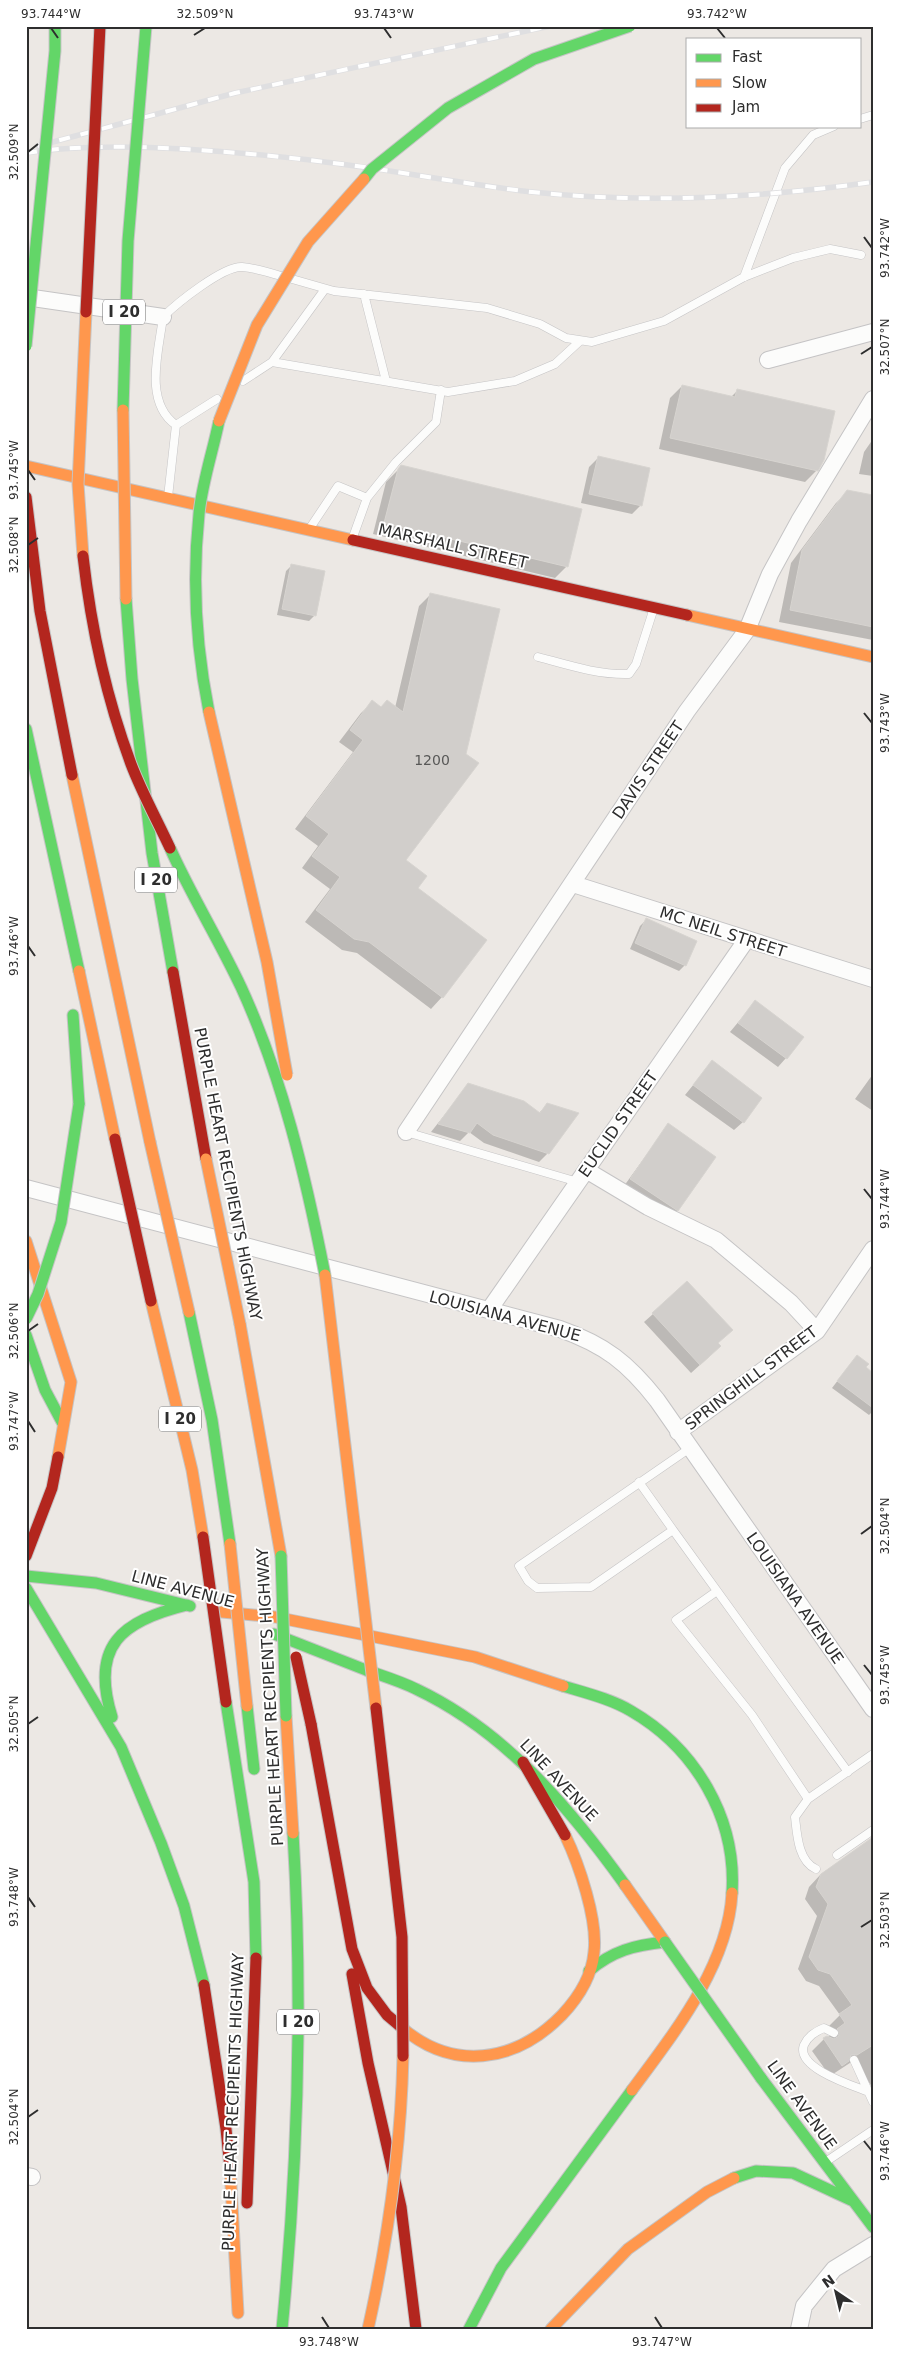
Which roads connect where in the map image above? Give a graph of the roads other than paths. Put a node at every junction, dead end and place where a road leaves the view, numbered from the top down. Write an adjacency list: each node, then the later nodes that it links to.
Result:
1 (55, 26): 14 (main road, bridge)
2 (100, 26): 38 (main road, bridge)
3 (146, 26): 59 (main road, PURPLE HEART RECIPIENTS HIGHWAY / I 20, bridge)
4 (630, 26): 38 (main road, bridge)
5 (830, 128): 7 (lane)
6 (861, 255): 7 (lane)
7 (744, 277): 13 (lane)
8 (325, 288): 9 (lane); 11 (lane); 16 (lane)
9 (364, 294): 13 (lane); 17 (lane)
10 (26, 297): 11 (street)
11 (163, 317): 20 (lane)
12 (873, 332): 15 (street)
13 (580, 341): 18 (lane)
14 (26, 346)
15 (768, 360)
16 (272, 362): 17 (lane); 20 (lane)
17 (386, 381): 18 (lane)
18 (442, 390): 24 (lane)
19 (873, 399): 28 (street, DAVIS STREET)
20 (176, 424): 23 (lane)
21 (26, 466): 23 (main road, MARSHALL STREET)
22 (26, 498): 65 (main road, bridge)
23 (168, 498): 25 (main road, MARSHALL STREET)
24 (367, 498): 25 (lane); 26 (lane)
25 (309, 530): 26 (main road, MARSHALL STREET)
26 (352, 540): 27 (main road, MARSHALL STREET)
27 (654, 609): 28 (main road, MARSHALL STREET); 29 (lane)
28 (747, 630): 30 (main road, MARSHALL STREET); 33 (street, DAVIS STREET)
29 (538, 657)
30 (873, 657)
31 (26, 729): 32 (main road, PURPLE HEART RECIPIENTS HIGHWAY / I 20)
32 (54, 849): 36 (main road); 71 (main road, PURPLE HEART RECIPIENTS HIGHWAY / I 20, bridge)
33 (572, 884): 34 (street, MC NEIL STREET); 39 (street, DAVIS STREET)
34 (747, 939): 35 (street, MC NEIL STREET); 40 (street, EUCLID STREET)
35 (873, 979)
36 (70, 986)
37 (72, 1005): 45 (main road, bridge)
38 (288, 1119): 89 (main road, bridge)
39 (406, 1132): 40 (lane)
40 (582, 1176): 44 (street, EUCLID STREET); 46 (street)
41 (26, 1188): 44 (street, LOUISIANA AVENUE)
42 (26, 1241): 48 (main road)
43 (873, 1249): 46 (street, SPRINGHILL STREET)
44 (489, 1310): 49 (street, LOUISIANA AVENUE)
45 (26, 1319)
46 (817, 1331): 49 (street, SPRINGHILL STREET)
47 (26, 1335): 48 (main road)
48 (62, 1422): 53 (main road)
49 (678, 1432): 50 (street, LOUISIANA AVENUE)
50 (690, 1448): 51 (lane); 60 (street, LOUISIANA AVENUE)
51 (639, 1482): 52 (lane); 52 (lane)
52 (673, 1530): 56 (lane)
53 (26, 1556)
54 (26, 1576): 57 (main road, LINE AVENUE)
55 (26, 1588): 61 (main road)
56 (717, 1591): 64 (lane); 66 (lane)
57 (187, 1605): 58 (main road, LINE AVENUE); 61 (main road)
58 (214, 1611): 63 (main road, LINE AVENUE); 91 (main road)
59 (284, 1620): 72 (main road, bridge); 88 (main road, PURPLE HEART RECIPIENTS HIGHWAY / I 20, bridge)
60 (873, 1709)
61 (122, 1750): 86 (main road)
62 (873, 1754): 64 (lane)
63 (523, 1762): 73 (main road, LINE AVENUE); 74 (main road)
64 (848, 1772): 66 (lane)
65 (256, 1786)
66 (808, 1799): 70 (lane)
67 (258, 1830): 71 (main road)
68 (873, 1830): 69 (lane)
69 (837, 1855)
70 (816, 1869)
71 (254, 1882): 82 (main road, PURPLE HEART RECIPIENTS HIGHWAY / I 20)
72 (348, 1934): 74 (main road); 90 (main road)
73 (665, 1942): 74 (main road); 80 (main road, LINE AVENUE, bridge)
74 (589, 1971)
75 (834, 2033): 77 (lane)
76 (854, 2060): 77 (lane)
77 (869, 2092): 78 (lane)
78 (873, 2102)
79 (873, 2130): 80 (lane)
80 (824, 2163): 81 (main road, LINE AVENUE)
81 (851, 2200): 83 (main road, LINE AVENUE); 92 (main road)
82 (246, 2218)
83 (873, 2227)
84 (245, 2236): 86 (main road, PURPLE HEART RECIPIENTS HIGHWAY)
85 (873, 2245): 93 (street)
86 (238, 2313): 87 (main road, PURPLE HEART RECIPIENTS HIGHWAY)
87 (237, 2329)
88 (282, 2329)
89 (368, 2329)
90 (416, 2329)
91 (469, 2329)
92 (551, 2329)
93 (799, 2329)

